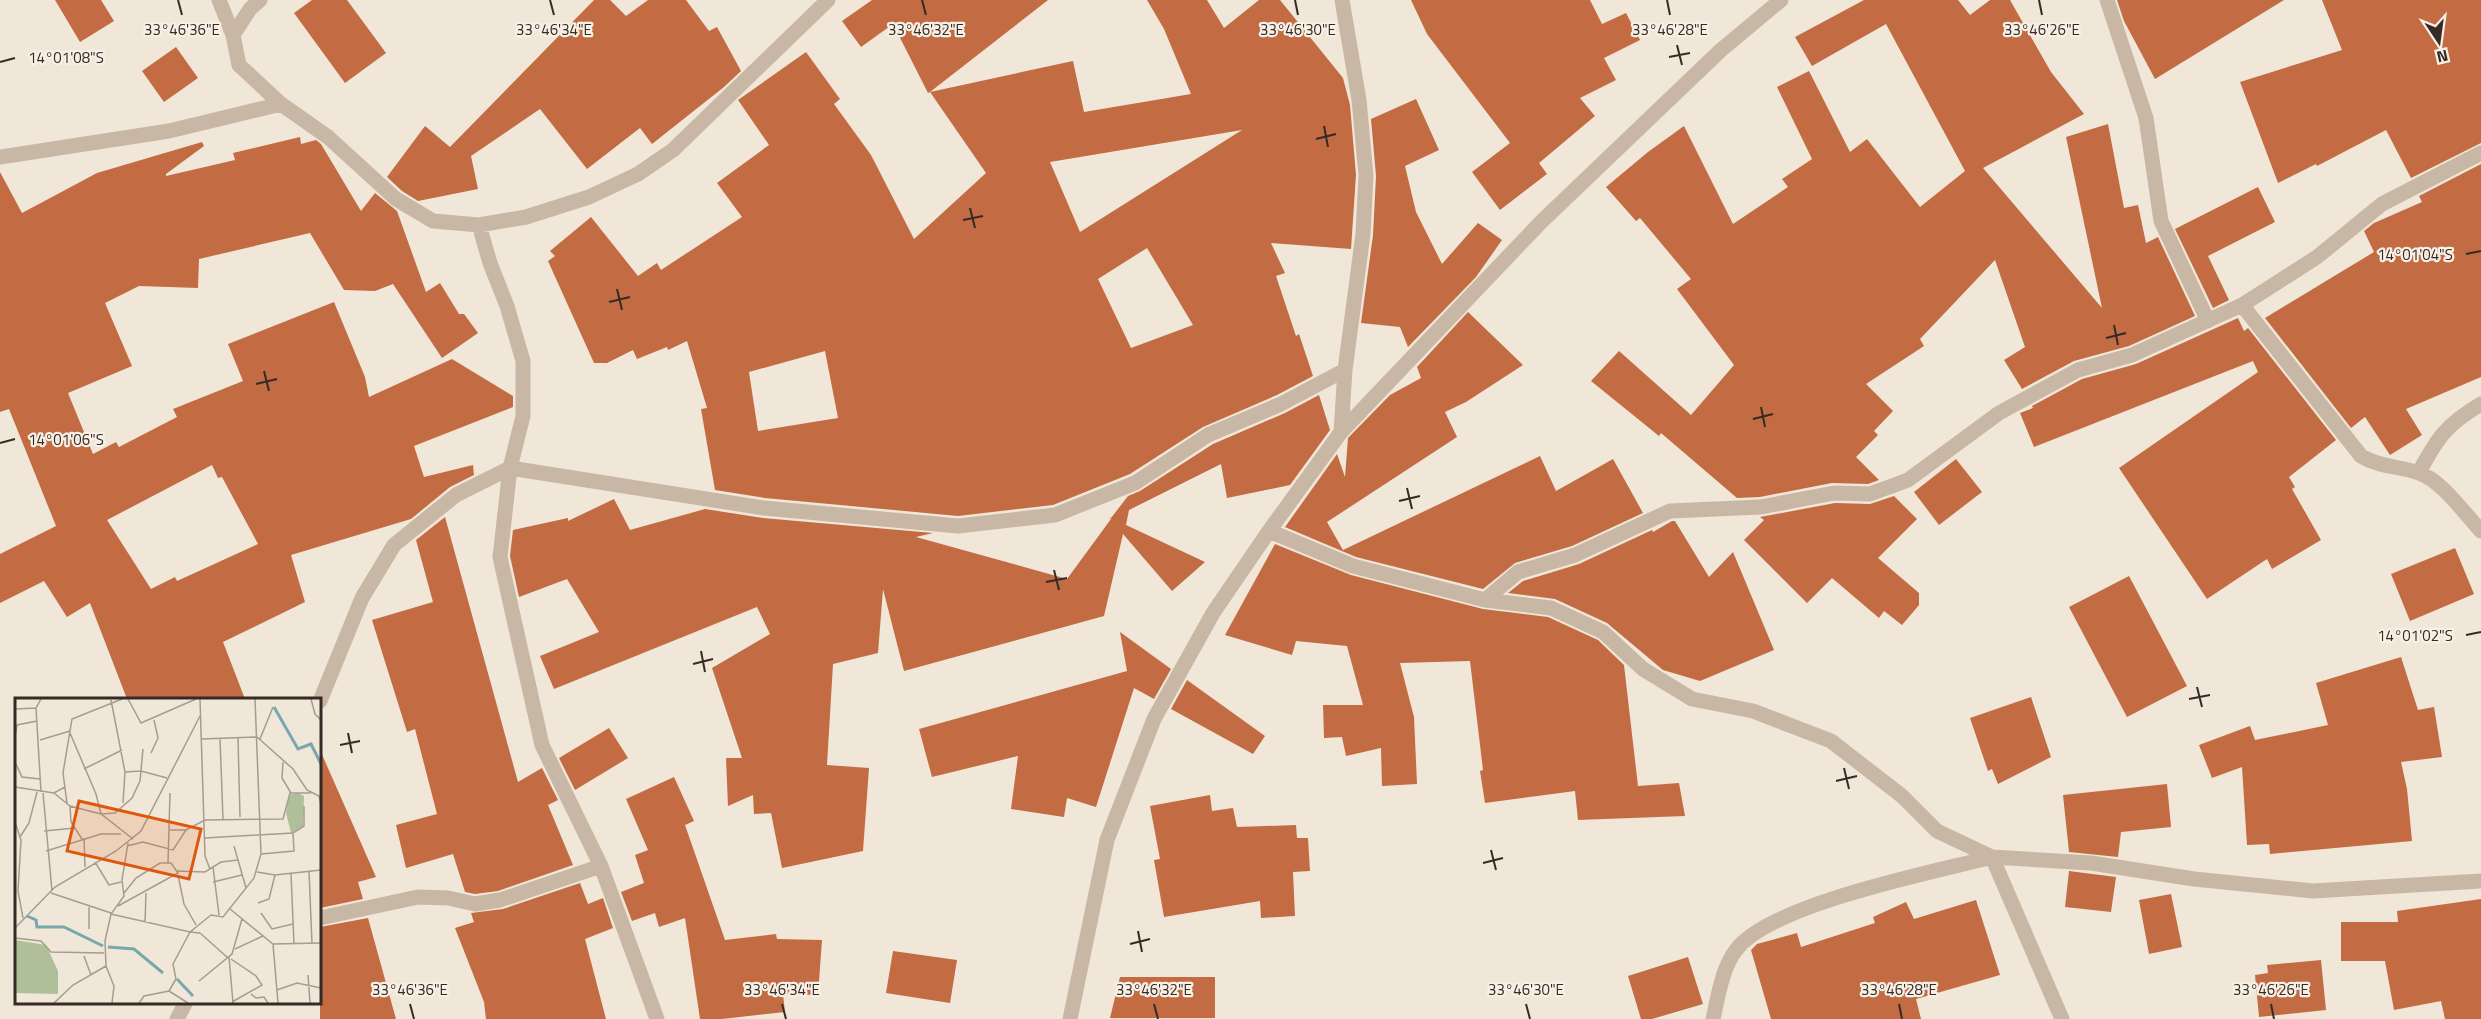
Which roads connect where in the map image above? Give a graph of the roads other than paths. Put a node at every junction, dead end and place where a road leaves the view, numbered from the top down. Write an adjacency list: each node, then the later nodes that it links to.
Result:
1 (219, 0): 7 (street)
2 (260, 0): 7 (street)
3 (828, 0): 11 (street)
4 (1342, 0): 14 (street)
5 (1781, 0): 16 (street)
6 (2107, 0): 13 (street)
7 (233, 35): 8 (street)
8 (281, 104): 10 (street); 11 (street)
9 (2481, 153): 12 (street)
10 (0, 157)
11 (479, 225): 17 (street)
12 (2242, 305): 13 (street); 18 (street)
13 (2208, 321): 21 (street)
14 (1345, 370): 16 (street); 17 (street)
15 (2481, 404): 18 (street)
16 (1341, 432): 19 (street)
17 (510, 468): 22 (street); 24 (street)
18 (2419, 472): 20 (street)
19 (1269, 531): 21 (street); 30 (street)
20 (2481, 531)
21 (1485, 600): 23 (street)
22 (321, 699)
23 (1992, 857): 25 (street); 31 (street); 32 (street)
24 (601, 866): 26 (street); 29 (street)
25 (2481, 881)
26 (321, 918)
27 (185, 1004): 28 (street)
28 (177, 1019)
29 (657, 1019)
30 (1070, 1019)
31 (1713, 1019)
32 (2062, 1019)

